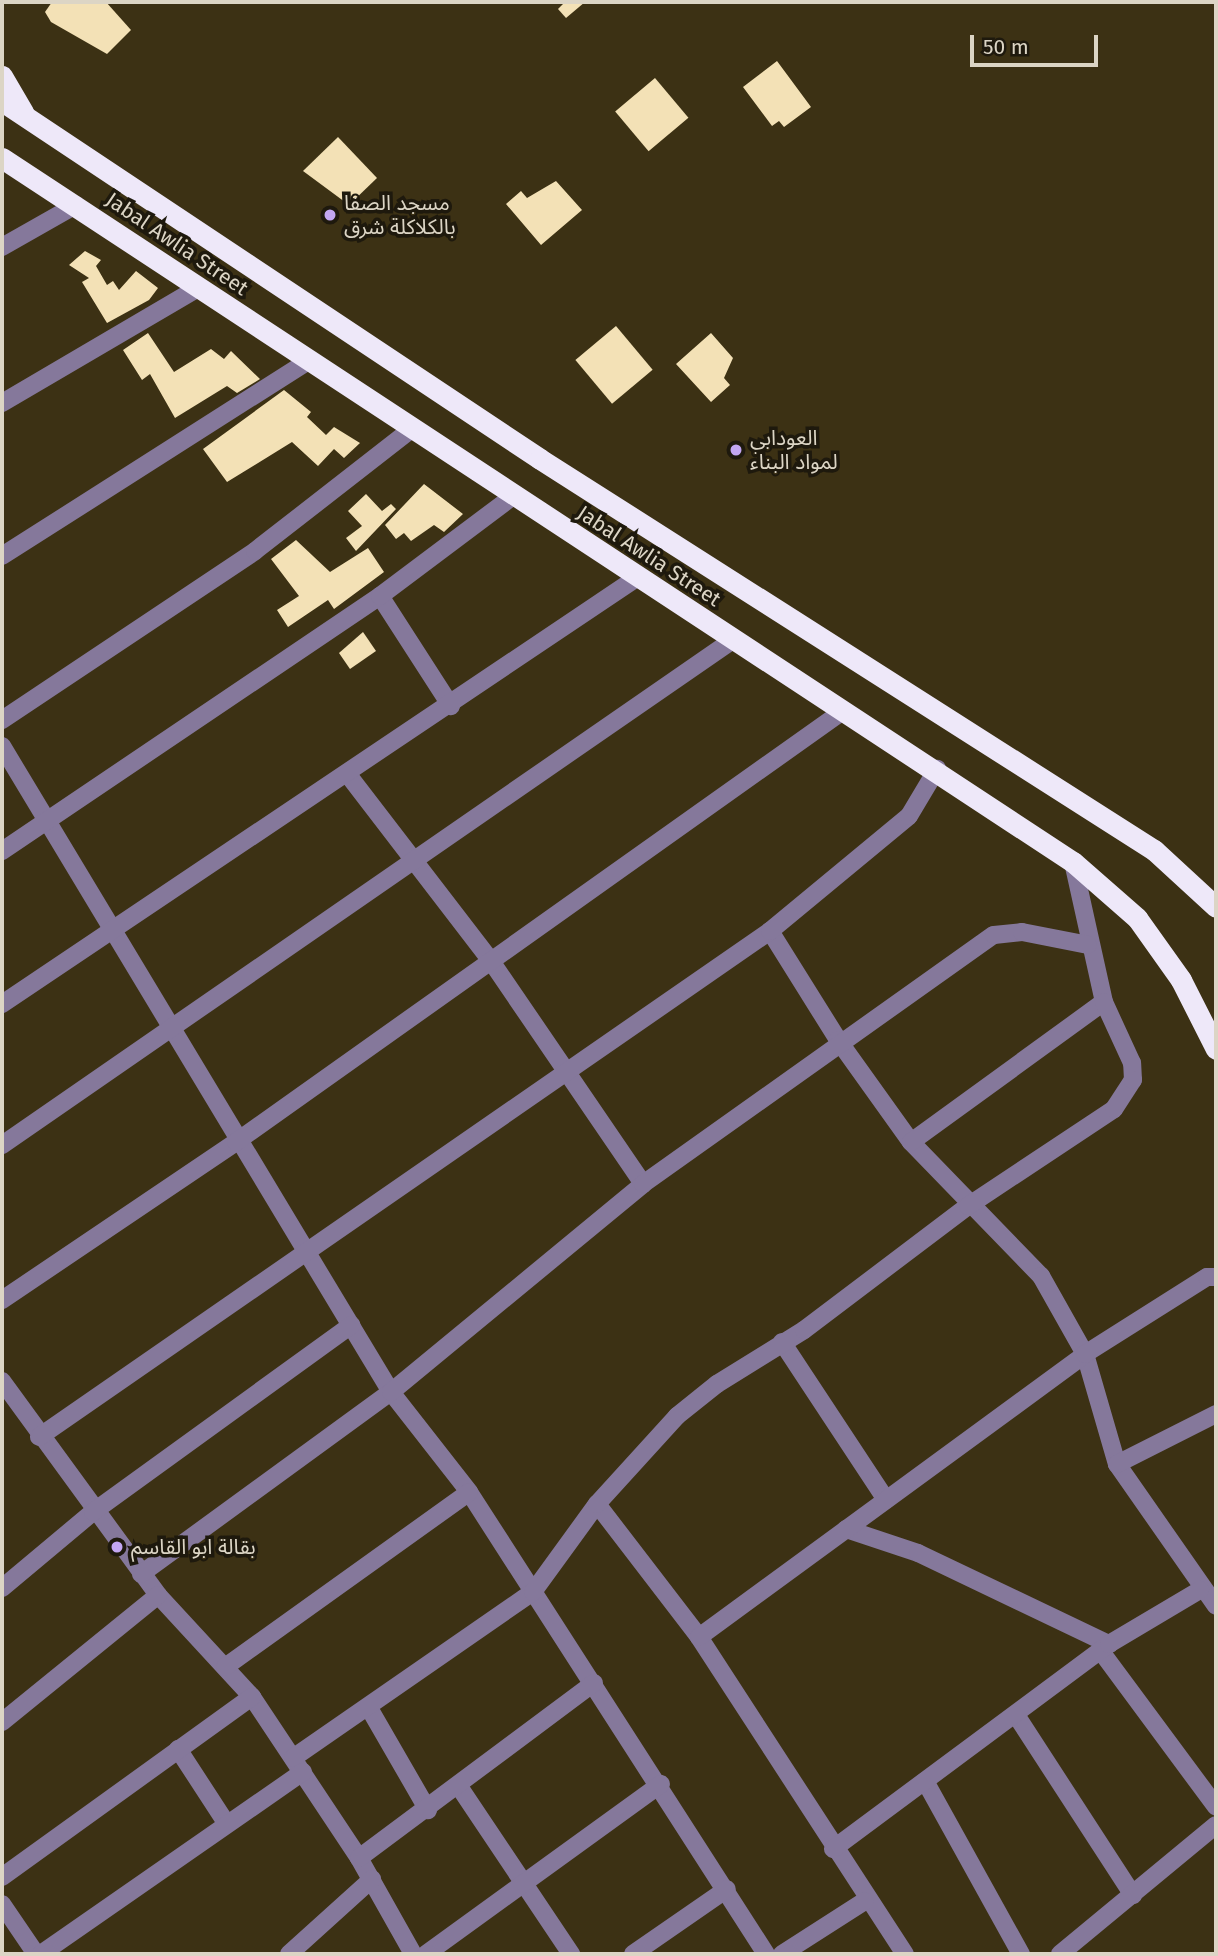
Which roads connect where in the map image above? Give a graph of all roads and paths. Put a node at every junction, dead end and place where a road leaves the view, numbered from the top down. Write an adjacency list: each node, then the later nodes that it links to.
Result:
1 (2, 76): 3 (highway)
2 (2, 101): 3 (highway, Jabal Awlia Street)
3 (25, 117): 26 (highway, Jabal Awlia Street)
4 (2, 158): 5 (highway, Jabal Awlia Street)
5 (76, 205): 6 (street); 7 (highway, Jabal Awlia Street)
6 (2, 247)
7 (198, 288): 8 (highway, Jabal Awlia Street); 9 (street)
8 (307, 362): 10 (highway, Jabal Awlia Street); 12 (street)
9 (2, 403)
10 (409, 431): 11 (highway, Jabal Awlia Street); 18 (street)
11 (513, 496): 13 (highway, Jabal Awlia Street); 14 (street)
12 (2, 555)
13 (635, 579): 15 (highway, Jabal Awlia Street); 16 (street)
14 (380, 596): 16 (street); 22 (street)
15 (734, 639): 17 (highway, Jabal Awlia Street); 24 (street)
16 (451, 706): 21 (street)
17 (843, 711): 20 (highway, Jabal Awlia Street); 30 (street)
18 (2, 719)
19 (2, 747): 22 (street)
20 (937, 769): 25 (highway, Jabal Awlia Street); 28 (street)
21 (349, 776): 24 (street); 27 (street)
22 (50, 821): 23 (street); 27 (street)
23 (2, 851)
24 (415, 857): 30 (street); 33 (street)
25 (1073, 863): 29 (street); 35 (highway, Jabal Awlia Street)
26 (1216, 907)
27 (113, 929): 32 (street); 33 (street)
28 (770, 931): 34 (street); 36 (street)
29 (1088, 945): 31 (street); 34 (street)
30 (491, 961): 36 (street); 37 (street)
31 (1104, 1002): 38 (street); 41 (street)
32 (2, 1004)
33 (173, 1030): 37 (street); 39 (street)
34 (838, 1040): 38 (street); 40 (street)
35 (1216, 1049)
36 (564, 1076): 40 (street); 42 (street)
37 (236, 1142): 42 (street); 44 (street)
38 (911, 1142): 41 (street)
39 (2, 1145)
40 (643, 1184): 49 (street)
41 (968, 1206): 46 (street); 47 (street)
42 (306, 1250): 45 (street); 53 (street)
43 (1216, 1277): 47 (street)
44 (2, 1300)
45 (351, 1325): 49 (street); 58 (street)
46 (782, 1342): 56 (street); 57 (street)
47 (1084, 1354): 54 (street); 56 (street)
48 (2, 1381): 50 (street)
49 (391, 1392): 55 (street); 60 (street)
50 (16, 1404): 51 (street); 53 (street)
51 (2, 1415)
52 (1216, 1415): 54 (street)
53 (39, 1437): 58 (street)
54 (1117, 1464): 62 (street)
55 (469, 1492): 63 (street); 68 (street)
56 (886, 1500): 59 (street)
57 (597, 1504): 63 (street); 66 (street)
58 (93, 1512): 60 (street); 61 (street)
59 (846, 1529): 66 (street); 67 (street)
60 (141, 1574): 64 (street)
61 (2, 1588)
62 (1200, 1590): 65 (street); 67 (street)
63 (533, 1592): 69 (street); 71 (street)
64 (158, 1595): 68 (street); 73 (street)
65 (1216, 1606)
66 (699, 1637): 83 (street)
67 (1105, 1647): 72 (street); 79 (street)
68 (225, 1667): 70 (street)
69 (594, 1683): 77 (street); 78 (street)
70 (252, 1697): 74 (street); 75 (street)
71 (369, 1708): 75 (street); 80 (street)
72 (1016, 1715): 76 (street); 89 (street)
73 (2, 1722)
74 (178, 1749): 81 (street); 85 (street)
75 (298, 1765): 81 (street); 84 (street)
76 (925, 1781): 83 (street); 101 (street)
77 (661, 1784): 87 (street); 88 (street)
78 (460, 1788): 80 (street); 87 (street)
79 (1216, 1807)
80 (428, 1810): 84 (street)
81 (225, 1821): 92 (street)
82 (1216, 1825): 89 (street)
83 (833, 1849): 90 (street)
84 (359, 1858): 86 (street)
85 (2, 1877)
86 (372, 1879): 93 (street); 94 (street)
87 (526, 1885): 95 (street); 96 (street)
88 (727, 1889): 97 (street); 98 (street)
89 (1133, 1895): 102 (street)
90 (865, 1901): 99 (street); 100 (street)
91 (2, 1904): 92 (street)
92 (39, 1954)
93 (289, 1954)
94 (413, 1954)
95 (426, 1954)
96 (571, 1954)
97 (633, 1954)
98 (766, 1954)
99 (782, 1954)
100 (905, 1954)
101 (1021, 1954)
102 (1060, 1954)

